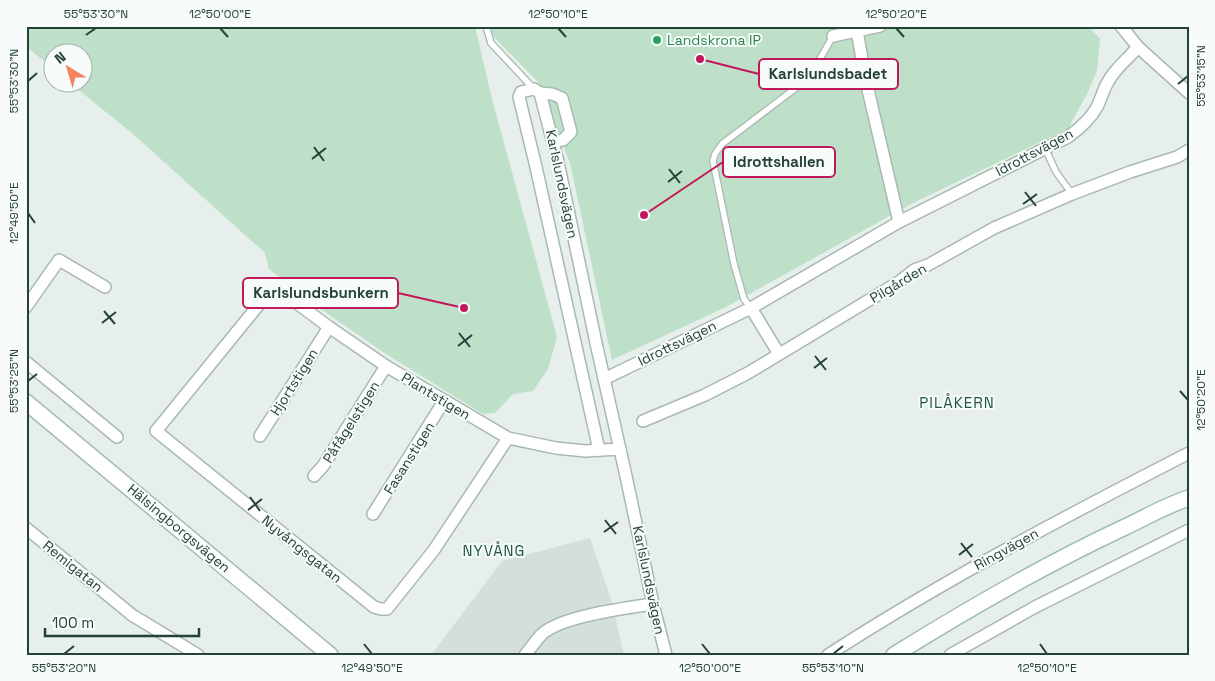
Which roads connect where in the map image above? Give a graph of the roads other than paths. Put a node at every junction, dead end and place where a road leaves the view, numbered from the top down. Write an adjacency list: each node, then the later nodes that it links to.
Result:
1 (486, 26): 7 (lane)
2 (880, 26): 4 (street)
3 (1121, 26): 6 (street)
4 (858, 31): 5 (street); 13 (street)
5 (833, 36): 17 (lane)
6 (1138, 47): 8 (street); 10 (street, Idrottsvägen)
7 (537, 91): 9 (street, Karlslundsvägen); 9 (street); 20 (street, Karlslundsvägen)
8 (1189, 93)
9 (554, 142): 19 (street, Karlslundsvägen)
10 (1045, 148): 12 (lane); 13 (street, Idrottsvägen)
11 (1189, 150): 12 (street, Pilgården)
12 (1072, 194): 21 (street, Pilgården)
13 (899, 222): 17 (street, Idrottsvägen)
14 (274, 286): 18 (street, Plantstigen); 30 (street, Nyvångsgatan)
15 (105, 287): 16 (street)
16 (26, 307)
17 (751, 308): 21 (street); 24 (street, Idrottsvägen)
18 (329, 327): 23 (street, Plantstigen); 28 (street, Hjortstigen)
19 (596, 343): 20 (street); 24 (street, Karlslundsvägen)
20 (576, 347): 32 (street, Karlslundsvägen)
21 (779, 354): 27 (street, Pilgården)
22 (26, 362): 29 (street)
23 (386, 366): 25 (street, Plantstigen); 34 (street, Påfågelstigen)
24 (604, 378): 31 (street, Karlslundsvägen)
25 (444, 401): 30 (street, Plantstigen); 36 (street, Fasanstigen)
26 (26, 402): 41 (main road, Hälsingborgsvägen)
27 (643, 421)
28 (260, 436)
29 (117, 437)
30 (508, 438): 32 (street, Plantstigen)
31 (620, 449): 32 (street, Plantstigen); 39 (street, Karlslundsvägen)
32 (599, 450)
33 (1189, 453): 44 (street, Ringvägen)
34 (314, 476)
35 (1186, 498): 45 (main road)
36 (373, 514)
37 (26, 528): 40 (street, Remigatan)
38 (1189, 530): 46 (street)
39 (653, 604): 42 (street); 43 (street, Karlslundsvägen)
40 (196, 654)
41 (330, 655)
42 (525, 655)
43 (666, 655)
44 (828, 655)
45 (894, 655)
46 (950, 655)

